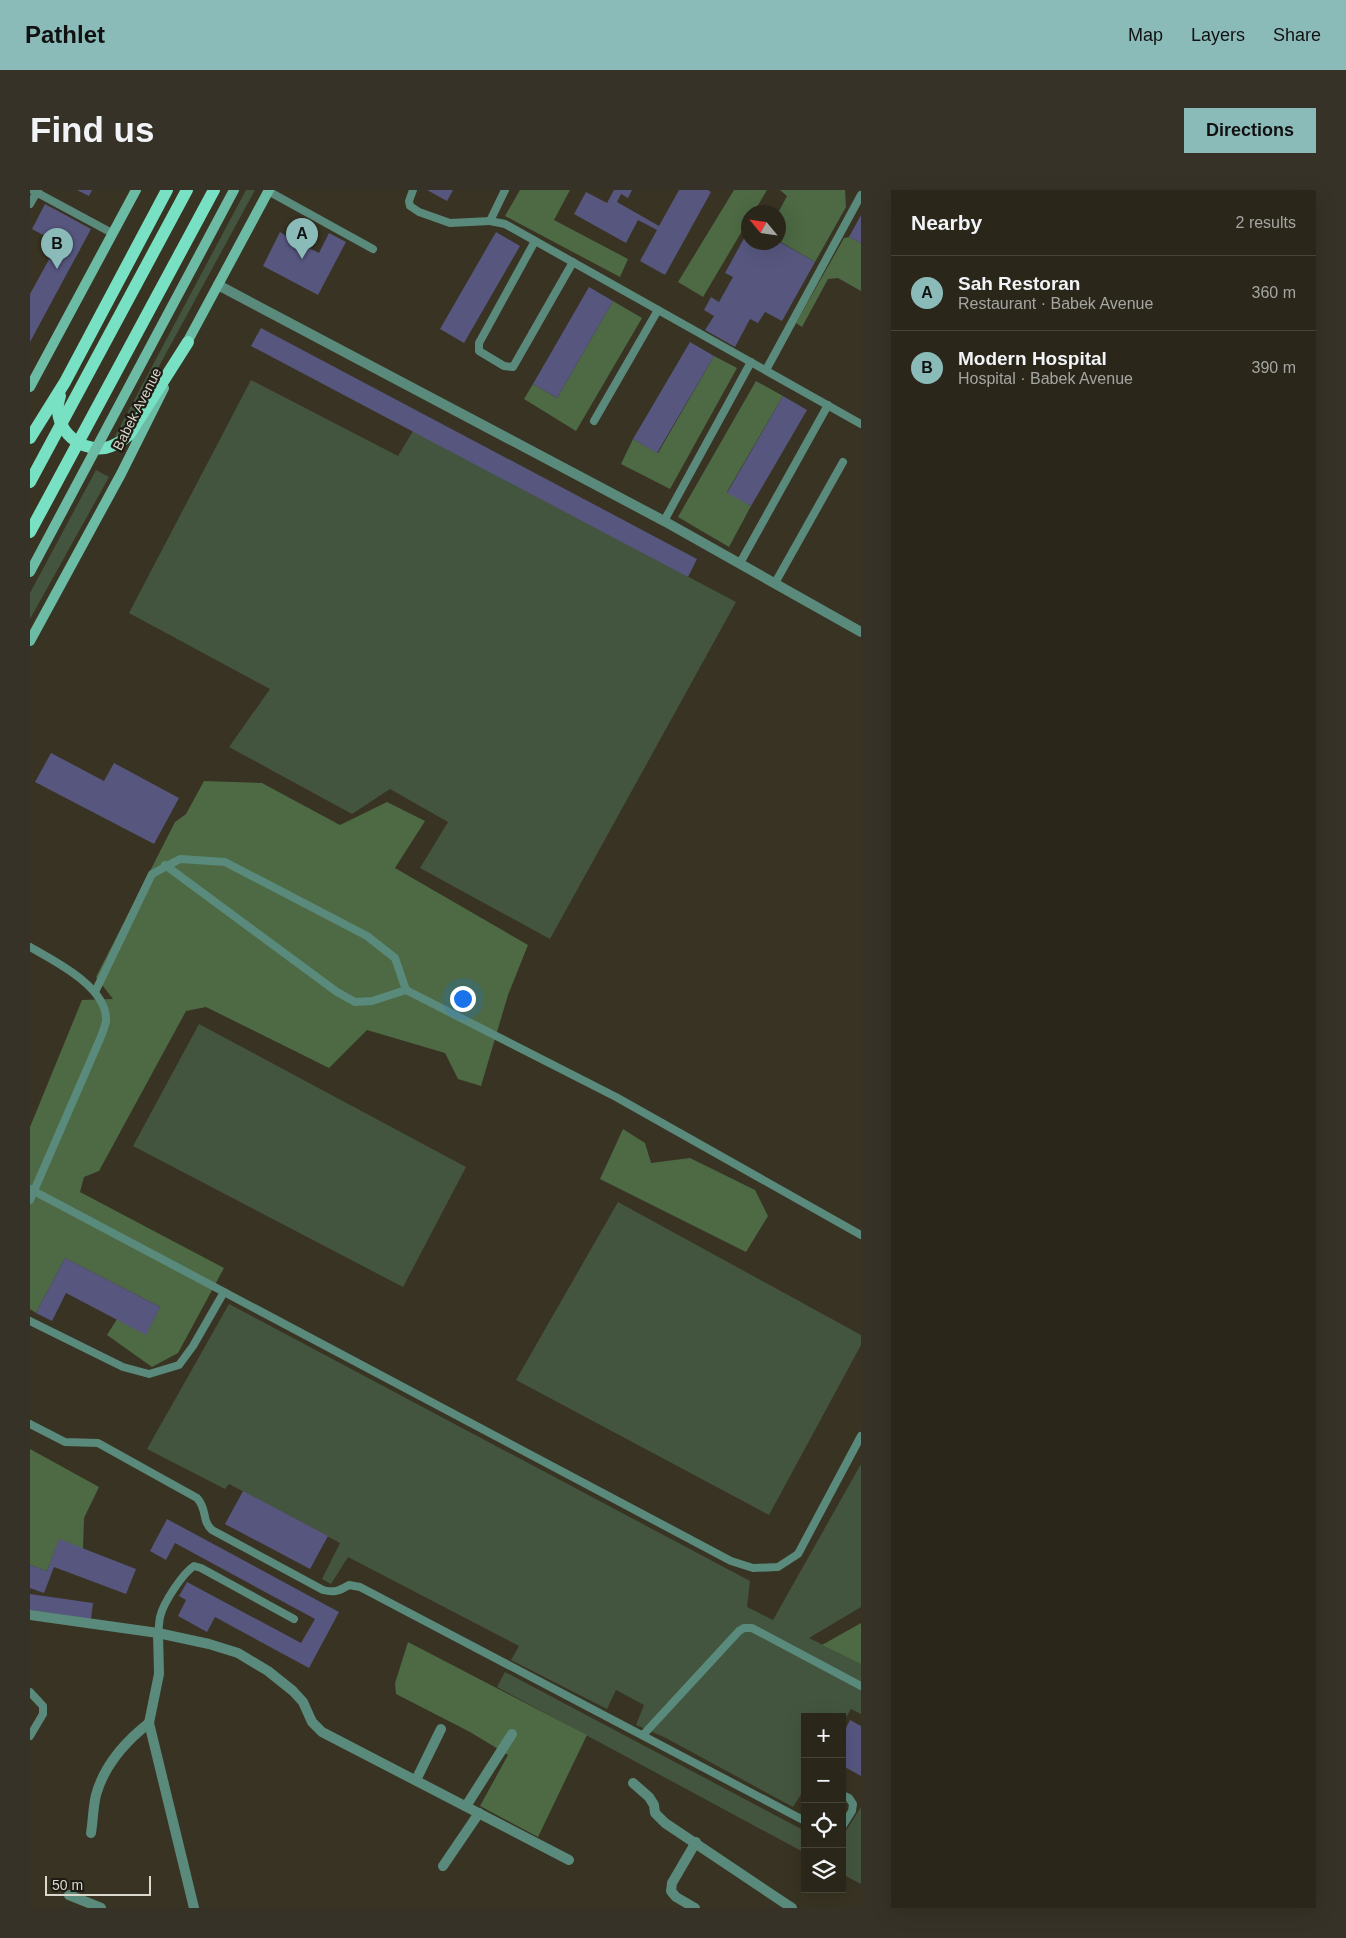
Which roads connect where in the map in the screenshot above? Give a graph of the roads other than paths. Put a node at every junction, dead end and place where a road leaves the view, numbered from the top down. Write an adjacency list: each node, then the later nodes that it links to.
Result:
1 (136, 190): 13 (main road)
2 (167, 190): 22 (main road)
3 (187, 190): 29 (main road, bridge)
4 (214, 190): 31 (main road, bridge)
5 (234, 190): 33 (main road, bridge)
6 (505, 190): 12 (lane)
7 (36, 191): 11 (lane); 13 (lane)
8 (268, 191): 15 (lane); 17 (main road, Babek Avenue)
9 (411, 191): 12 (lane)
10 (861, 194): 21 (lane)
11 (30, 204)
12 (490, 221): 14 (lane)
13 (112, 233): 23 (main road)
14 (535, 241): 16 (lane); 16 (lane)
15 (373, 249)
16 (573, 262): 18 (lane)
17 (218, 285): 19 (main road, Babek Avenue); 30 (street)
18 (658, 310): 20 (lane); 25 (lane)
19 (188, 342): 22 (main road); 36 (main road, Babek Avenue)
20 (751, 362): 21 (lane); 30 (lane)
21 (766, 370): 24 (lane)
22 (65, 382): 27 (main road)
23 (30, 387)
24 (828, 405): 26 (lane); 32 (lane)
25 (594, 421)
26 (861, 424)
27 (30, 438)
28 (843, 462): 34 (lane)
29 (30, 482)
30 (664, 521): 32 (street)
31 (30, 532)
32 (740, 563): 34 (street)
33 (30, 572)
34 (776, 583): 35 (street)
35 (861, 632)
36 (30, 641)
37 (165, 865): 39 (lane); 39 (lane); 40 (lane)
38 (30, 947): 40 (lane)
39 (406, 990): 43 (lane)
40 (95, 992): 41 (lane)
41 (32, 1190): 42 (lane); 44 (lane)
42 (30, 1200)
43 (861, 1234)
44 (224, 1292): 45 (lane); 47 (lane)
45 (30, 1321)
46 (30, 1424): 56 (lane)
47 (861, 1436)
48 (30, 1616): 50 (street)
49 (294, 1619): 50 (lane)
50 (158, 1633): 53 (street); 58 (street)
51 (861, 1686): 56 (lane)
52 (30, 1692): 57 (lane)
53 (149, 1723): 65 (street); 71 (street)
54 (441, 1729): 58 (street)
55 (512, 1734): 61 (street)
56 (643, 1735): 63 (lane)
57 (30, 1736)
58 (416, 1780): 61 (street)
59 (633, 1783): 66 (street)
60 (846, 1797): 64 (lane)
61 (466, 1806): 62 (street)
62 (479, 1813): 67 (street); 68 (street)
63 (801, 1818)
64 (846, 1821)
65 (91, 1833)
66 (696, 1842): 72 (street); 73 (street)
67 (569, 1860)
68 (443, 1866)
69 (69, 1895): 70 (street)
70 (102, 1908)
71 (194, 1908)
72 (695, 1908)
73 (792, 1908)

